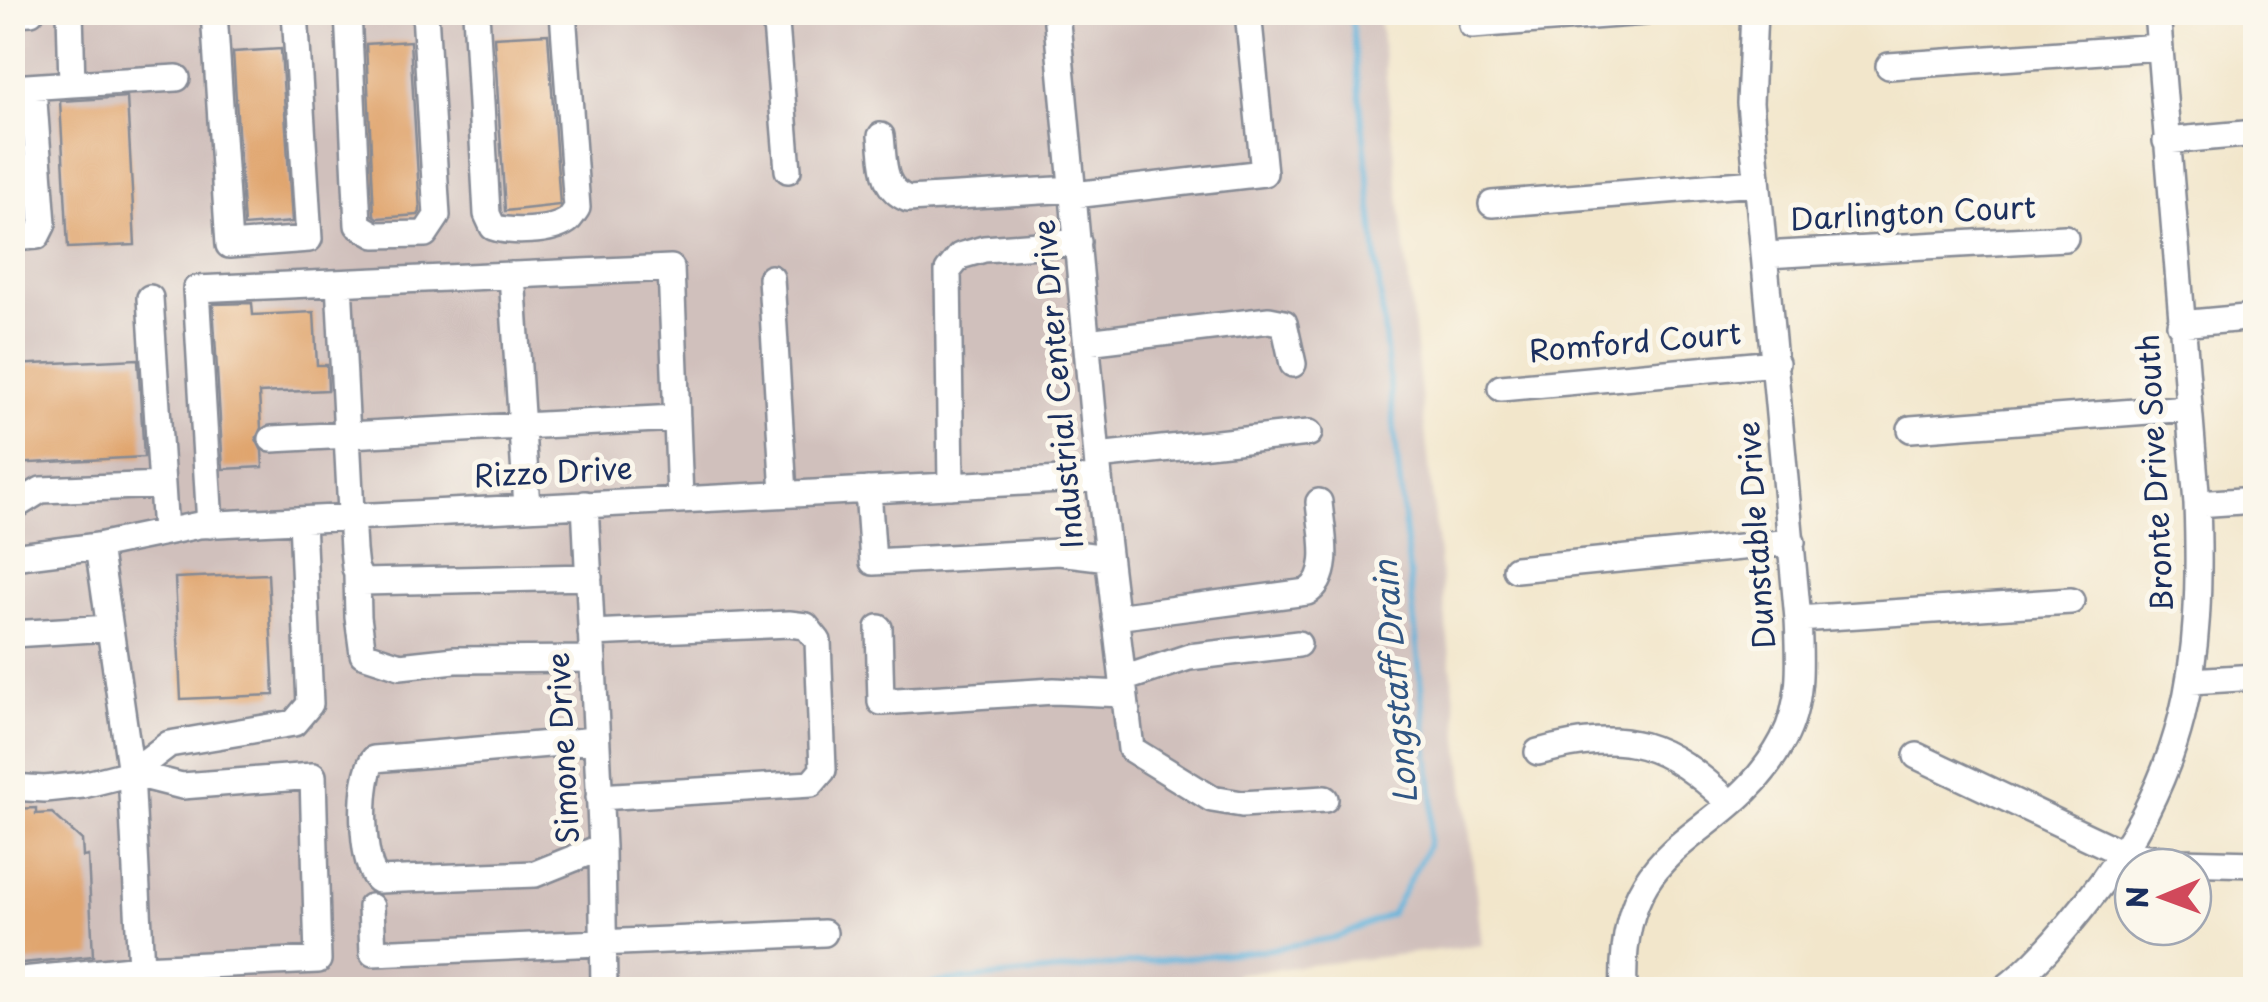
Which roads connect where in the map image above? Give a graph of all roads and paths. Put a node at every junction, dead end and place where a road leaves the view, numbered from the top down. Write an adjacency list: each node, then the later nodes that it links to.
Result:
1 (31, 12): 15 (street)
2 (70, 12): 20 (street)
3 (214, 12): 4 (street)
4 (295, 12)
5 (348, 12): 6 (street)
6 (425, 12)
7 (476, 12): 8 (street)
8 (563, 12)
9 (775, 12): 25 (street)
10 (1056, 12): 27 (street, Industrial Center Drive)
11 (1248, 12): 27 (street)
12 (1645, 12): 16 (street)
13 (1754, 12): 26 (street, Dunstable Drive)
14 (2157, 12): 17 (street, Bronte Drive South)
15 (12, 14)
16 (1472, 25)
17 (2159, 47): 18 (street); 24 (street, Bronte Drive South)
18 (1889, 66)
19 (177, 78): 20 (street)
20 (72, 84): 21 (street)
21 (23, 88): 29 (street)
22 (2256, 133): 24 (street)
23 (881, 136): 27 (street)
24 (2166, 141): 38 (street, Bronte Drive South)
25 (788, 170)
26 (1756, 183): 28 (street); 32 (street, Dunstable Drive)
27 (1074, 192): 31 (street, Industrial Center Drive)
28 (1492, 204)
29 (12, 238)
30 (2065, 238): 32 (street, Darlington Court)
31 (1078, 242): 39 (street, Industrial Center Drive); 52 (street)
32 (1765, 256): 40 (street, Dunstable Drive)
33 (512, 275): 35 (street); 44 (street); 45 (street)
34 (771, 278): 54 (street)
35 (339, 283): 48 (street); 64 (street)
36 (150, 298): 51 (street)
37 (2256, 317): 38 (street)
38 (2180, 324): 43 (street, Bronte Drive South)
39 (1087, 342): 41 (street); 50 (street, Industrial Center Drive)
40 (1776, 363): 42 (street, Romford Court); 66 (street, Dunstable Drive)
41 (1292, 364)
42 (1500, 388)
43 (2188, 408): 46 (street); 59 (street, Bronte Drive South)
44 (677, 418): 45 (street); 55 (street)
45 (522, 426): 48 (street); 60 (street)
46 (1911, 429)
47 (1308, 433): 50 (street, Rizzo Drive)
48 (348, 436): 49 (street); 62 (street)
49 (272, 439)
50 (1098, 467): 52 (street, Rizzo Drive); 69 (street, Industrial Center Drive)
51 (162, 485): 61 (street); 65 (street)
52 (951, 486): 53 (street, Rizzo Drive)
53 (868, 490): 54 (street, Rizzo Drive); 69 (street)
54 (784, 494): 55 (street, Rizzo Drive)
55 (680, 499): 58 (street, Rizzo Drive)
56 (2256, 500): 59 (street)
57 (1319, 502): 74 (street)
58 (585, 504): 60 (street, Rizzo Drive); 72 (street, Simone Drive)
59 (2197, 504): 83 (street, Bronte Drive South)
60 (527, 507): 62 (street, Rizzo Drive)
61 (12, 508)
62 (354, 517): 63 (street, Rizzo Drive); 71 (street)
63 (302, 520): 64 (street, Rizzo Drive); 88 (street)
64 (210, 525): 65 (street, Rizzo Drive)
65 (165, 532): 67 (street, Rizzo Drive)
66 (1792, 542): 70 (street); 75 (street, Dunstable Drive)
67 (98, 546): 68 (street, Rizzo Drive); 76 (street)
68 (12, 557)
69 (1108, 558): 74 (street, Industrial Center Drive)
70 (1516, 569)
71 (357, 576): 72 (street); 81 (street)
72 (589, 577): 78 (street, Simone Drive)
73 (2071, 601): 75 (street)
74 (1115, 617): 84 (street, Industrial Center Drive)
75 (1798, 619): 92 (street, Dunstable Drive)
76 (110, 628): 79 (street); 88 (street)
77 (878, 628): 84 (street)
78 (591, 633): 81 (street, Simone Drive); 90 (street)
79 (12, 634)
80 (1298, 644): 84 (street)
81 (592, 659): 85 (street, Simone Drive)
82 (2256, 678): 83 (street)
83 (2191, 681): 94 (street, Bronte Drive South)
84 (1124, 687): 91 (street, Industrial Center Drive)
85 (596, 740): 90 (street, Simone Drive); 93 (street)
86 (1538, 752): 92 (street)
87 (1917, 756): 95 (street)
88 (132, 773): 89 (street); 102 (street); 102 (street)
89 (12, 787)
90 (599, 797): 93 (street, Simone Drive)
91 (1325, 799)
92 (1730, 803): 105 (street, Dunstable Drive)
93 (602, 847): 101 (street, Simone Drive)
94 (2125, 847)
95 (2113, 848)
96 (2213, 863): 98 (street)
97 (2113, 864): 106 (street, Bronte Drive South)
98 (2256, 864)
99 (371, 907): 101 (street)
100 (824, 933): 101 (street)
101 (602, 944): 104 (street, Simone Drive)
102 (142, 968): 103 (street)
103 (12, 981)
104 (604, 990)
105 (1624, 990)
106 (2003, 990)

